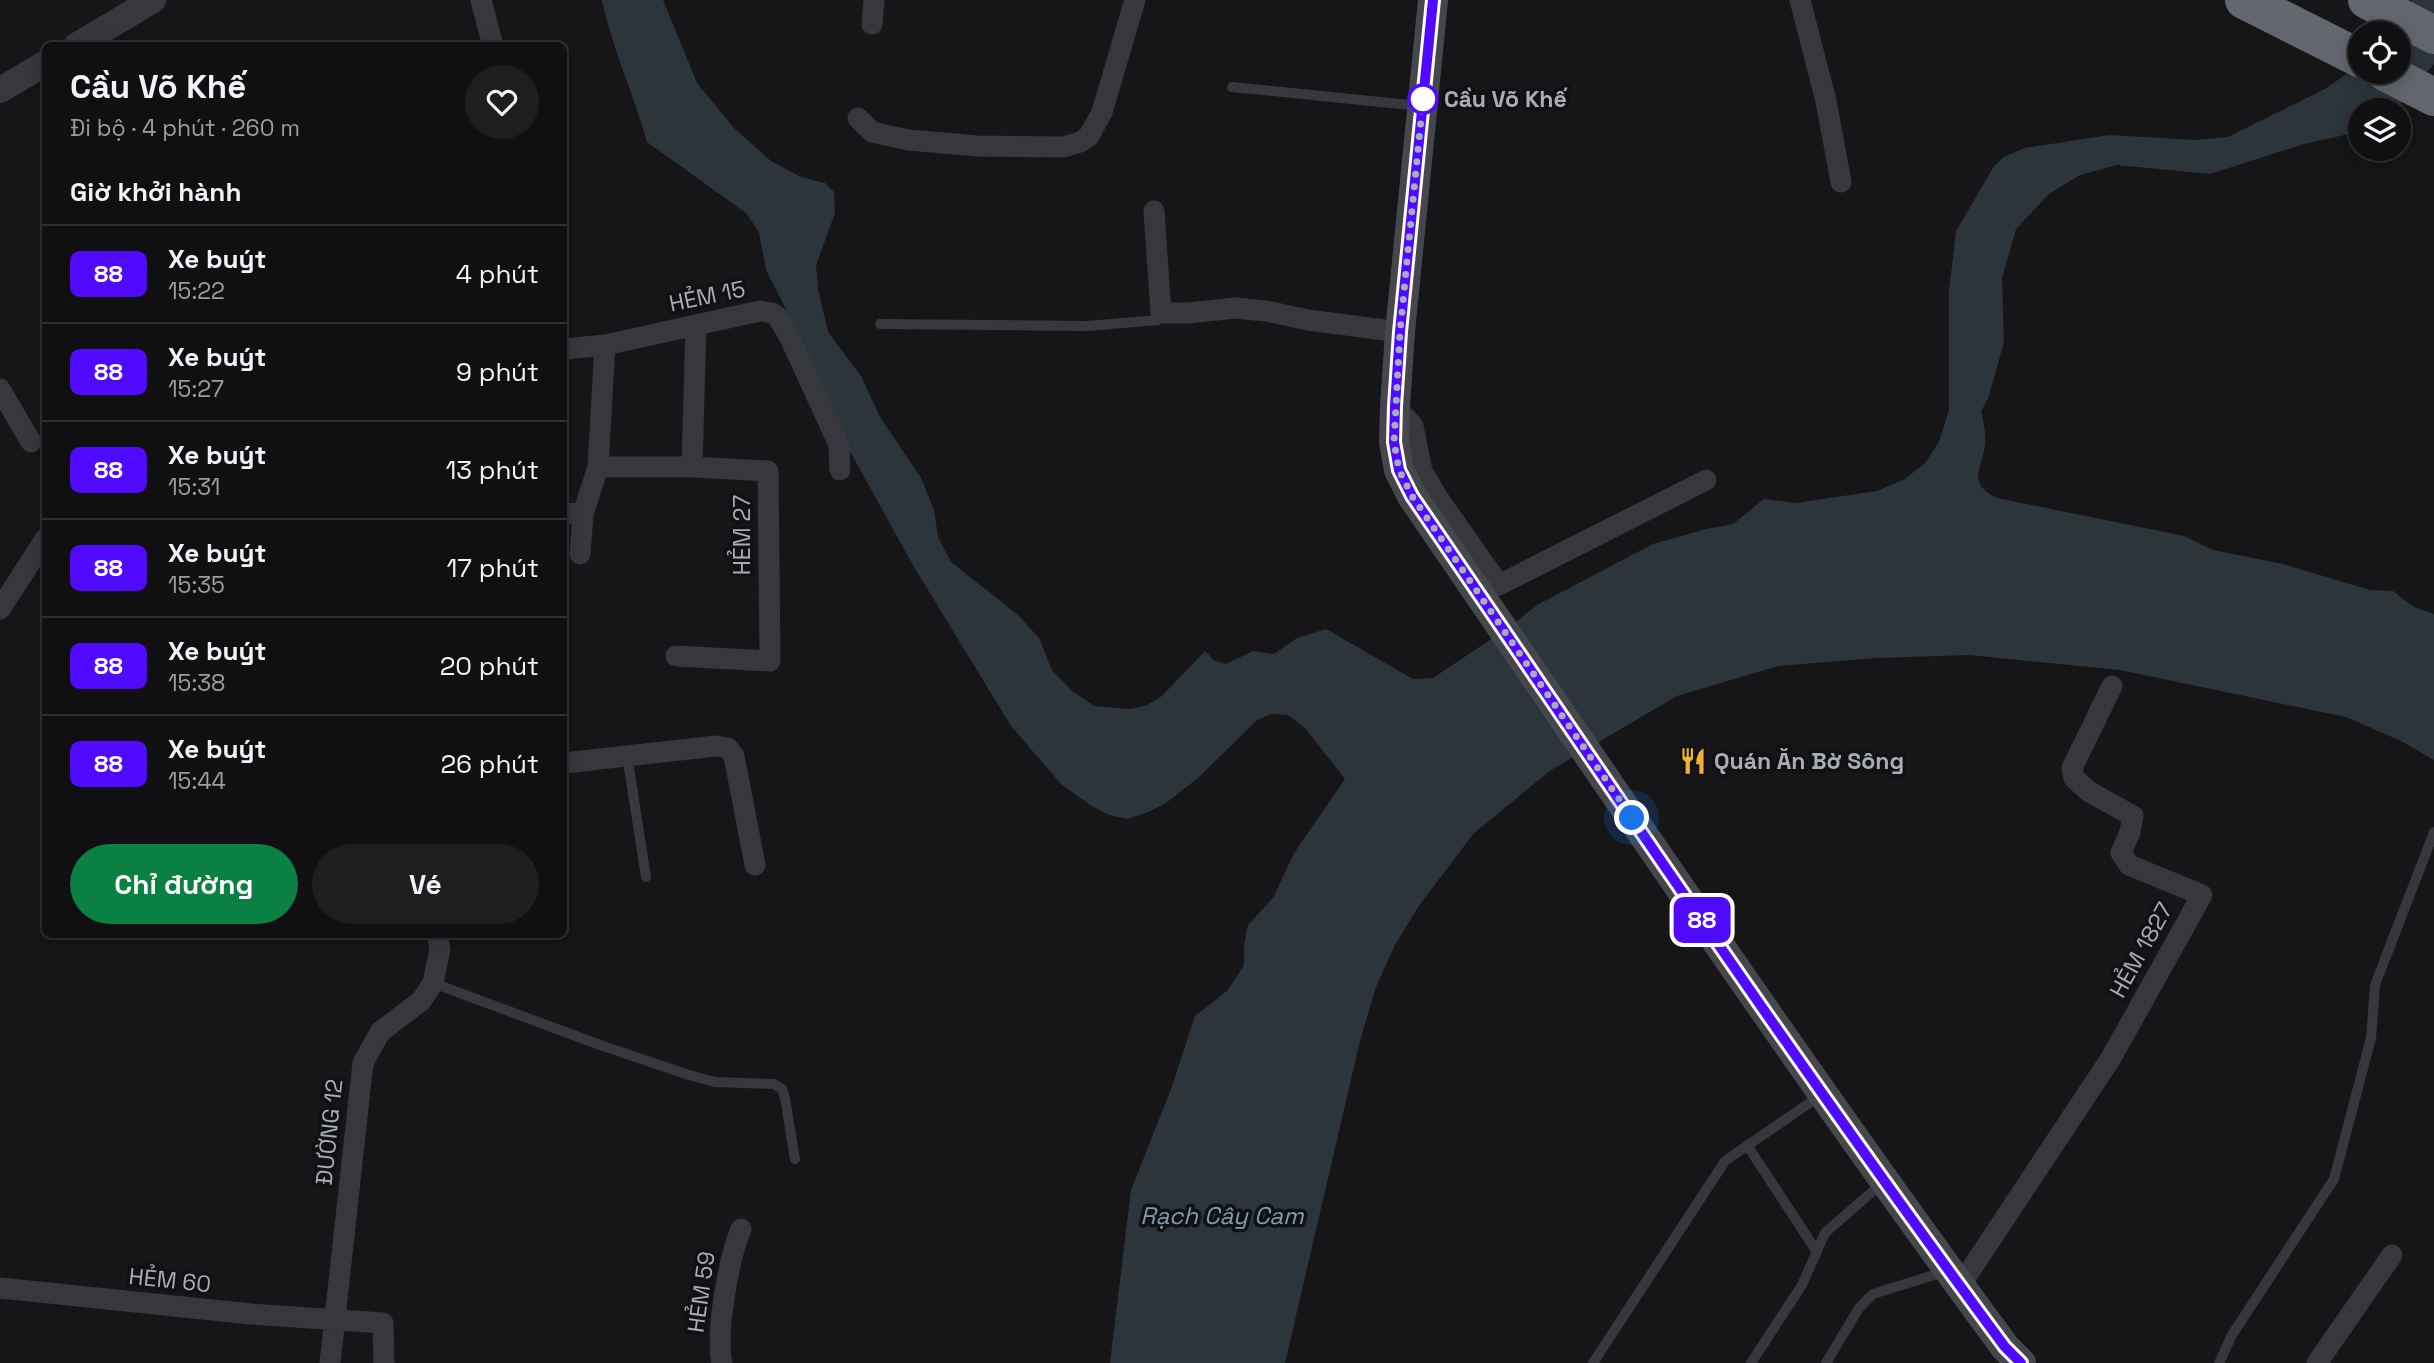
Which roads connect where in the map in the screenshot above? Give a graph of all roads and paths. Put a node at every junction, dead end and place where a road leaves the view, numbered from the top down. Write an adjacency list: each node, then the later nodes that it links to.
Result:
1 (153, 0): 11 (street)
2 (481, 0): 12 (street)
3 (874, 0): 9 (street)
4 (1135, 0): 20 (street)
5 (1433, 0): 19 (main road)
6 (1800, 0): 21 (street)
7 (2244, 0): 13 (highway)
8 (2367, 0): 10 (highway)
9 (872, 24)
10 (2434, 36)
11 (82, 42)
12 (492, 42)
13 (2348, 52)
14 (42, 65): 17 (street)
15 (2409, 84): 18 (highway)
16 (1231, 87): 19 (lane)
17 (0, 90)
18 (2434, 97)
19 (1422, 106): 26 (main road)
20 (858, 118)
21 (1841, 181)
22 (1154, 211): 23 (street)
23 (1161, 313): 24 (lane); 26 (street)
24 (880, 324)
25 (696, 325): 27 (street, HẺM 15); 33 (street); 34 (street, HẺM 15)
26 (1400, 332): 30 (main road)
27 (605, 345): 28 (street, HẺM 15); 32 (street)
28 (567, 349)
29 (0, 389): 31 (street)
30 (1395, 406): 35 (street); 49 (main road)
31 (31, 442)
32 (598, 467): 33 (street, HẺM 27); 36 (street)
33 (692, 467): 40 (street, HẺM 27)
34 (840, 470)
35 (1706, 480)
36 (573, 514): 38 (street)
37 (42, 544): 39 (street)
38 (580, 554)
39 (0, 608)
40 (676, 656)
41 (2112, 685): 56 (street, HẺM 1827)
42 (627, 755): 43 (street); 45 (street); 46 (lane)
43 (567, 763)
44 (2434, 832): 66 (lane)
45 (755, 865)
46 (646, 877)
47 (438, 938): 48 (street)
48 (433, 984): 51 (lane); 58 (street, ĐƯỜNG 12)
49 (1824, 1094): 50 (lane); 52 (main road)
50 (1747, 1145): 54 (lane); 62 (lane)
51 (795, 1159)
52 (1885, 1182): 54 (lane); 56 (main road)
53 (741, 1229): 61 (street, HẺM 59)
54 (1817, 1252): 63 (lane)
55 (2392, 1255): 67 (street)
56 (1955, 1278): 64 (lane); 65 (main road)
57 (0, 1288): 58 (street, HẺM 60)
58 (335, 1320): 59 (street, ĐƯỜNG 12); 60 (street)
59 (330, 1363)
60 (384, 1363)
61 (722, 1363)
62 (1593, 1363)
63 (1751, 1363)
64 (1826, 1363)
65 (2021, 1363)
66 (2219, 1363)
67 (2317, 1363)

